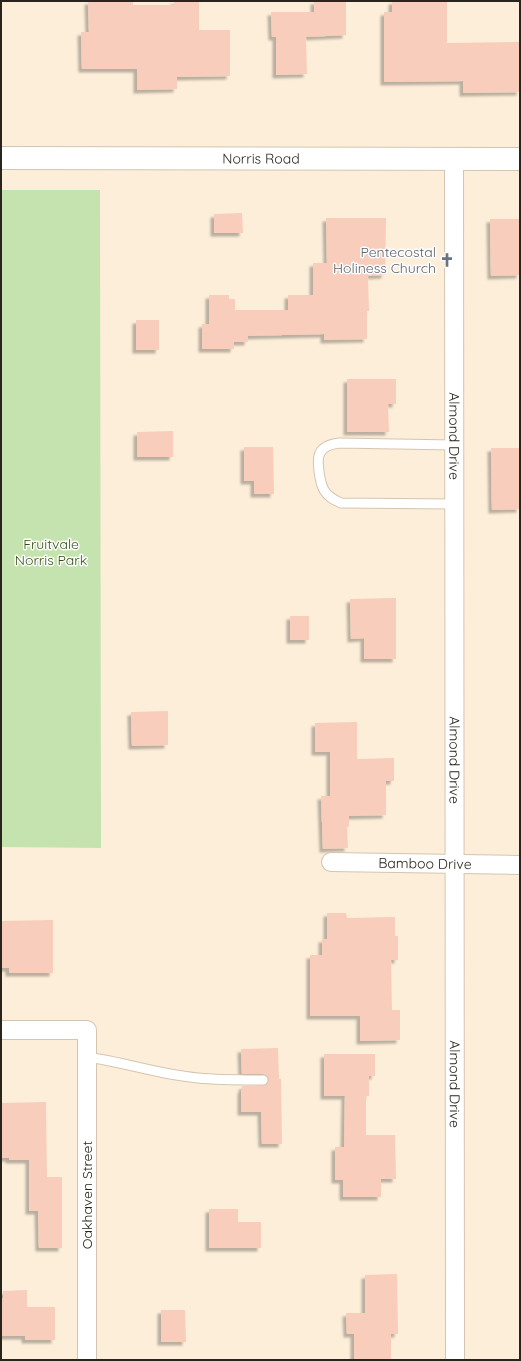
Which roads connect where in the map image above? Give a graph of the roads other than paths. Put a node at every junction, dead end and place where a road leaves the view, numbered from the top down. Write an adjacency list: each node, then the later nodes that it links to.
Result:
1 (1, 158): 2 (street, Norris Road)
2 (454, 159): 3 (street, Norris Road); 4 (street, Almond Drive)
3 (520, 159)
4 (454, 445): 5 (street, Almond Drive); 5 (lane)
5 (454, 504): 7 (street, Almond Drive)
6 (331, 862): 7 (street, Bamboo Drive)
7 (455, 865): 8 (street, Bamboo Drive); 13 (street, Almond Drive)
8 (520, 865)
9 (1, 1030): 10 (street, Oakhaven Street)
10 (86, 1057): 11 (lane); 12 (street, Oakhaven Street)
11 (263, 1080)
12 (87, 1360)
13 (455, 1360)

